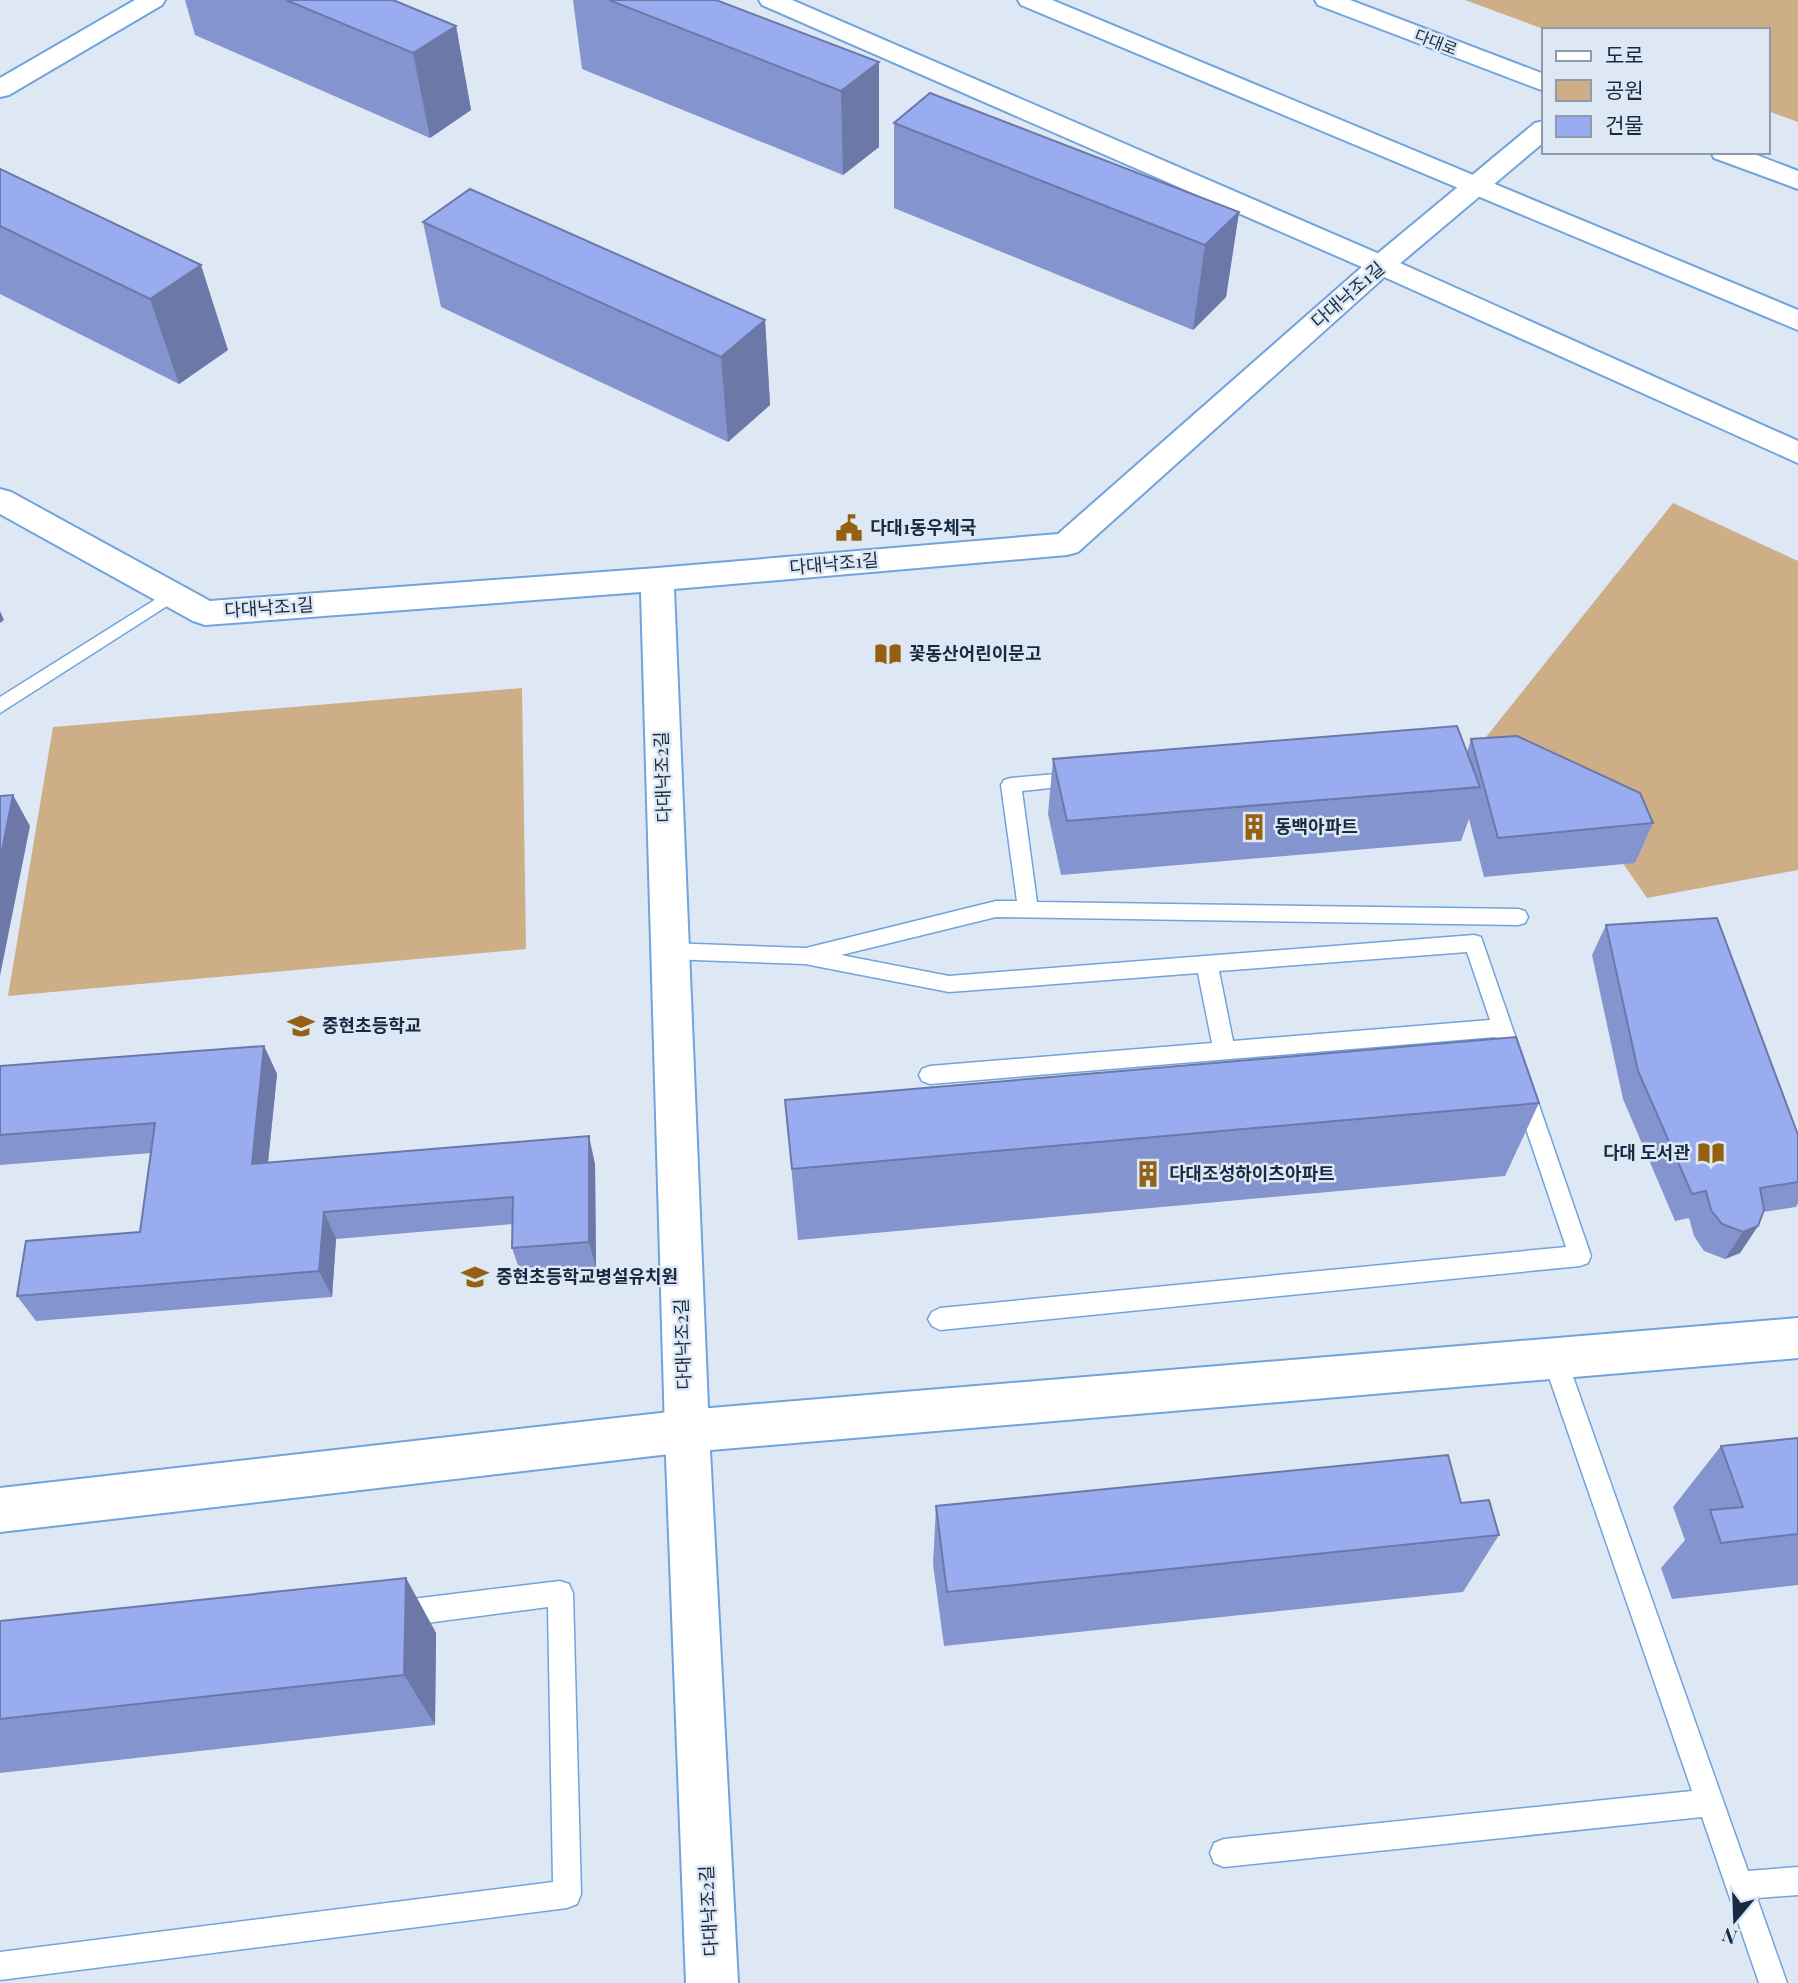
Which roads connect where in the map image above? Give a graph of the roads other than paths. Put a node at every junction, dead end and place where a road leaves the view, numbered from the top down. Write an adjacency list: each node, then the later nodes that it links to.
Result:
1 (153, 0): 6 (street)
2 (771, 0): 11 (street)
3 (1030, 0): 10 (street)
4 (1327, 0): 5 (street, 다대로)
5 (1542, 82)
6 (0, 89)
7 (1542, 131): 10 (street, 다대낙조1길)
8 (1729, 154): 9 (street)
9 (1798, 181)
10 (1475, 186): 11 (street, 다대낙조1길); 12 (street)
11 (1381, 265): 13 (street); 15 (street, 다대낙조1길)
12 (1798, 321)
13 (1798, 453)
14 (0, 500): 16 (street, 다대낙조1길)
15 (657, 579): 16 (street, 다대낙조1길); 21 (street, 다대낙조2길)
16 (172, 595): 17 (lane)
17 (0, 706)
18 (1092, 778): 19 (lane)
19 (1028, 909): 20 (lane); 22 (lane)
20 (1518, 918)
21 (668, 951): 22 (lane); 30 (street, 다대낙조2길)
22 (805, 956): 23 (lane)
23 (1207, 964): 24 (lane); 25 (lane)
24 (1503, 1028): 25 (lane); 27 (lane)
25 (1224, 1051): 26 (lane)
26 (930, 1075)
27 (940, 1319)
28 (1798, 1338): 29 (street)
29 (1554, 1357): 30 (street); 33 (lane)
30 (687, 1431): 31 (street); 38 (street, 다대낙조2길)
31 (0, 1510)
32 (369, 1617): 37 (lane)
33 (1711, 1803): 34 (lane); 36 (lane)
34 (1224, 1853)
35 (1798, 1881): 36 (lane)
36 (1739, 1886): 39 (lane)
37 (0, 1966)
38 (712, 1983)
39 (1773, 1983)

